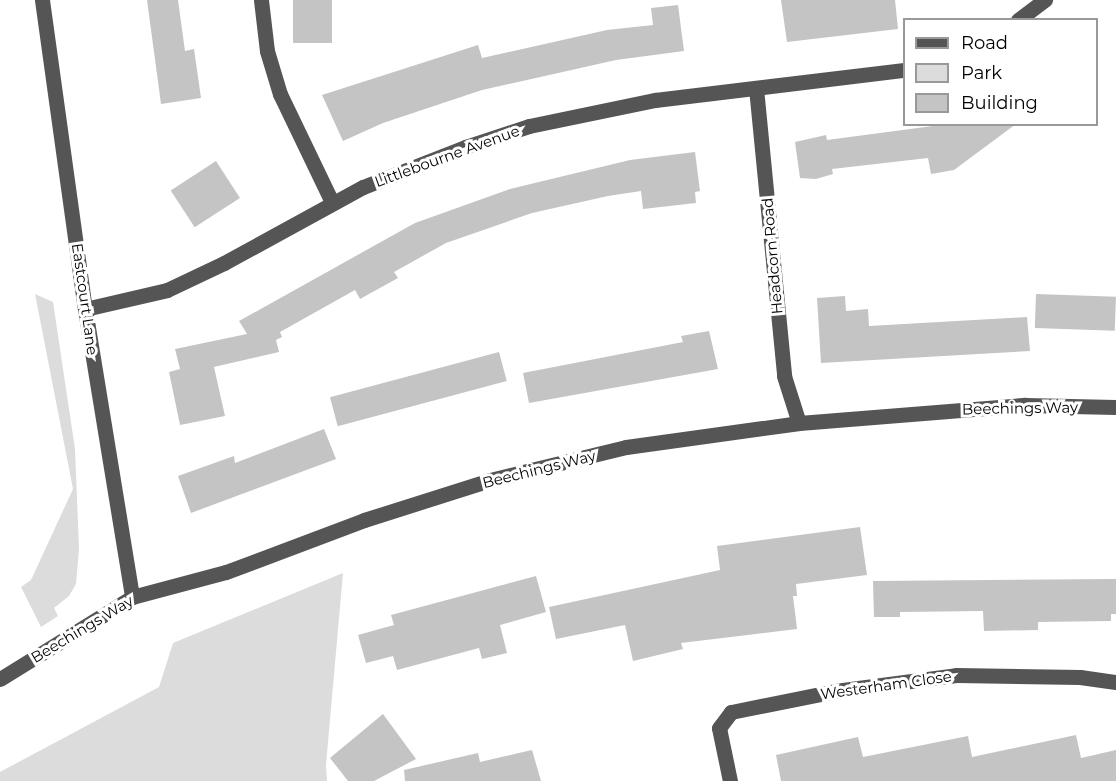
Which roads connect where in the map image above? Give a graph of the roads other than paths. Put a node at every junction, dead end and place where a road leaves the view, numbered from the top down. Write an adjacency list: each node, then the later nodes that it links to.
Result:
1 (42, 0): 8 (street, Eastcourt Lane)
2 (261, 0): 7 (street)
3 (1045, 0): 4 (street)
4 (1021, 18)
5 (903, 70): 6 (street, Littlebourne Avenue)
6 (756, 88): 7 (street, Littlebourne Avenue); 10 (street, Headcorn Road)
7 (332, 202): 8 (street, Littlebourne Avenue)
8 (85, 309): 11 (street, Eastcourt Lane)
9 (1116, 407): 10 (street, Beechings Way)
10 (799, 423): 11 (street, Beechings Way)
11 (132, 597): 12 (street, Beechings Way)
12 (0, 679)
13 (1116, 682): 14 (street, Westerham Close)
14 (730, 781)

